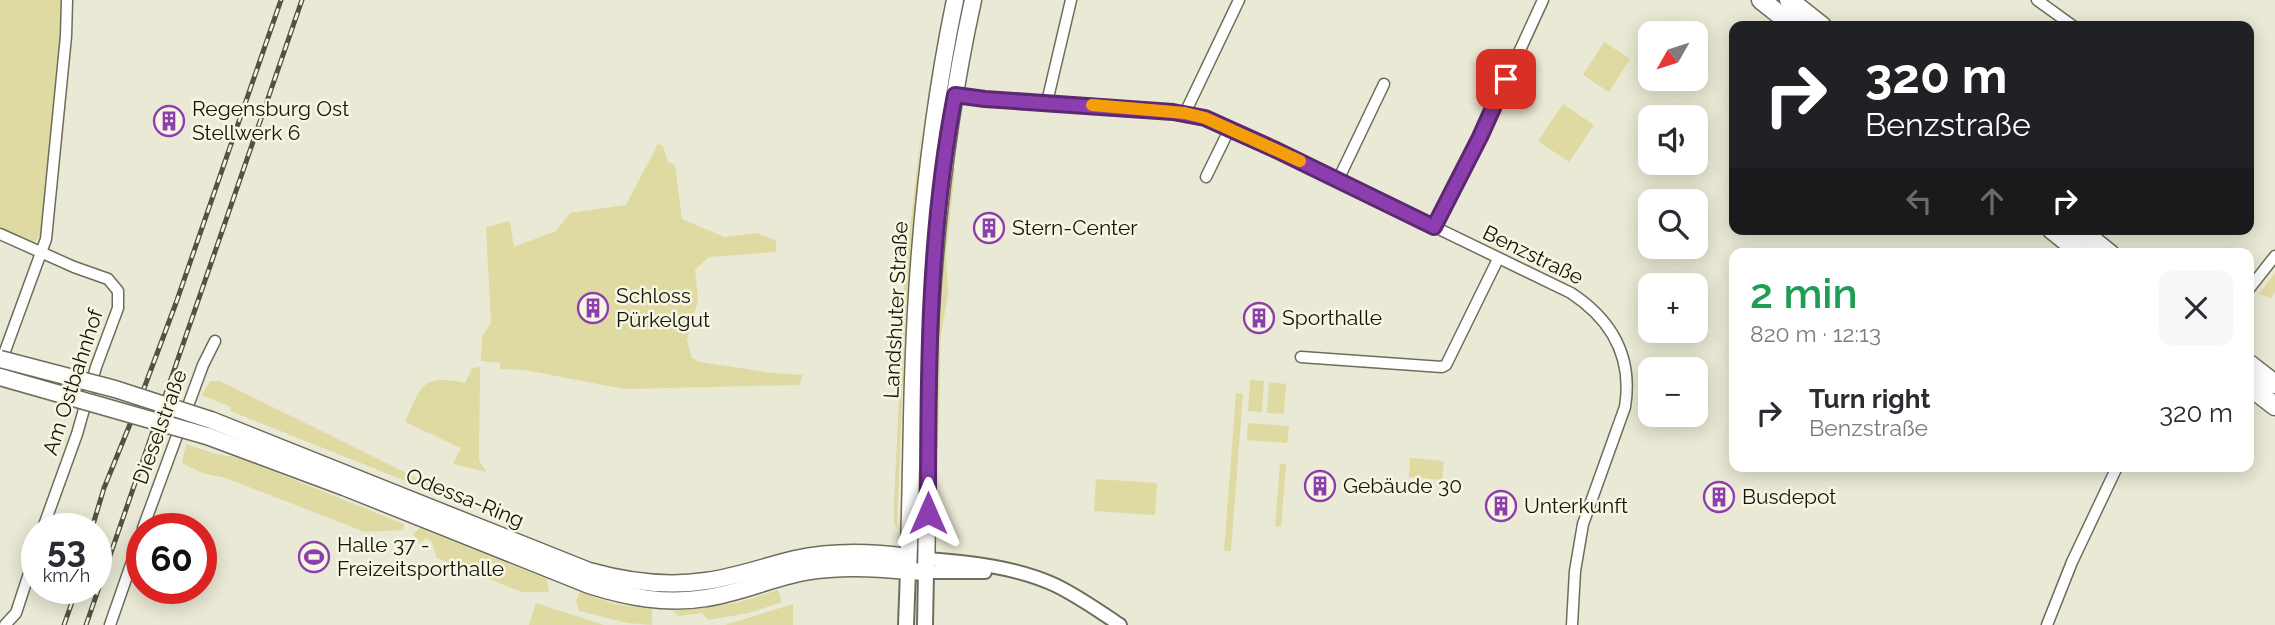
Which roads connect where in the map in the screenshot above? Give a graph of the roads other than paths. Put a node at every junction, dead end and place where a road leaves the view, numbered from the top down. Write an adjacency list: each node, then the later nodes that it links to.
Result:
1 (67, 0): 27 (street)
2 (956, 0): 14 (main road, Landshuter Straße)
3 (973, 0): 15 (main road, Landshuter Straße)
4 (1071, 0): 16 (street)
5 (1239, 0): 17 (street)
6 (1543, 0): 21 (street)
7 (1761, 0): 10 (highway)
8 (1789, 0): 11 (highway)
9 (2037, 0): 12 (street)
10 (1788, 21)
11 (1816, 21)
12 (2066, 21)
13 (1384, 84): 20 (street)
14 (937, 93): 15 (street, Benzstraße); 44 (main road, Landshuter Straße)
15 (955, 95): 16 (street, Benzstraße); 45 (main road, Landshuter Straße)
16 (1047, 102): 17 (street, Benzstraße)
17 (1185, 113): 18 (street, Benzstraße)
18 (1230, 128): 19 (street); 20 (street, Benzstraße)
19 (1206, 177)
20 (1338, 180): 21 (street, Benzstraße)
21 (1434, 227): 29 (street, Benzstraße)
22 (0, 234): 27 (street, Am Ostbahnhof)
23 (2058, 235): 25 (highway)
24 (2086, 235): 26 (highway)
25 (2075, 248)
26 (2103, 248)
27 (41, 252): 34 (street); 42 (street, Am Ostbahnhof)
28 (2275, 256): 30 (street)
29 (1498, 259): 32 (street); 53 (street, Benzstraße)
30 (2254, 283)
31 (215, 341): 43 (street, Dieselstraße)
32 (1301, 357)
33 (0, 359): 40 (main road, Odessa-Ring, bridge)
34 (0, 365)
35 (2254, 367): 37 (highway)
36 (0, 377): 40 (main road, Odessa-Ring, bridge)
37 (2275, 384)
38 (2254, 390): 39 (highway)
39 (2275, 406)
40 (209, 428): 44 (main road, Odessa-Ring)
41 (2115, 472): 54 (street)
42 (49, 513)
43 (150, 513)
44 (908, 564): 45 (main road, Odessa-Ring); 50 (main road, Landshuter Straße)
45 (926, 565): 51 (main road, Landshuter Straße); 52 (street)
46 (126, 579): 49 (street, Dieselstraße)
47 (21, 598): 48 (street)
48 (5, 625)
49 (110, 625)
50 (906, 625)
51 (925, 625)
52 (1120, 625)
53 (1572, 625)
54 (2047, 625)

